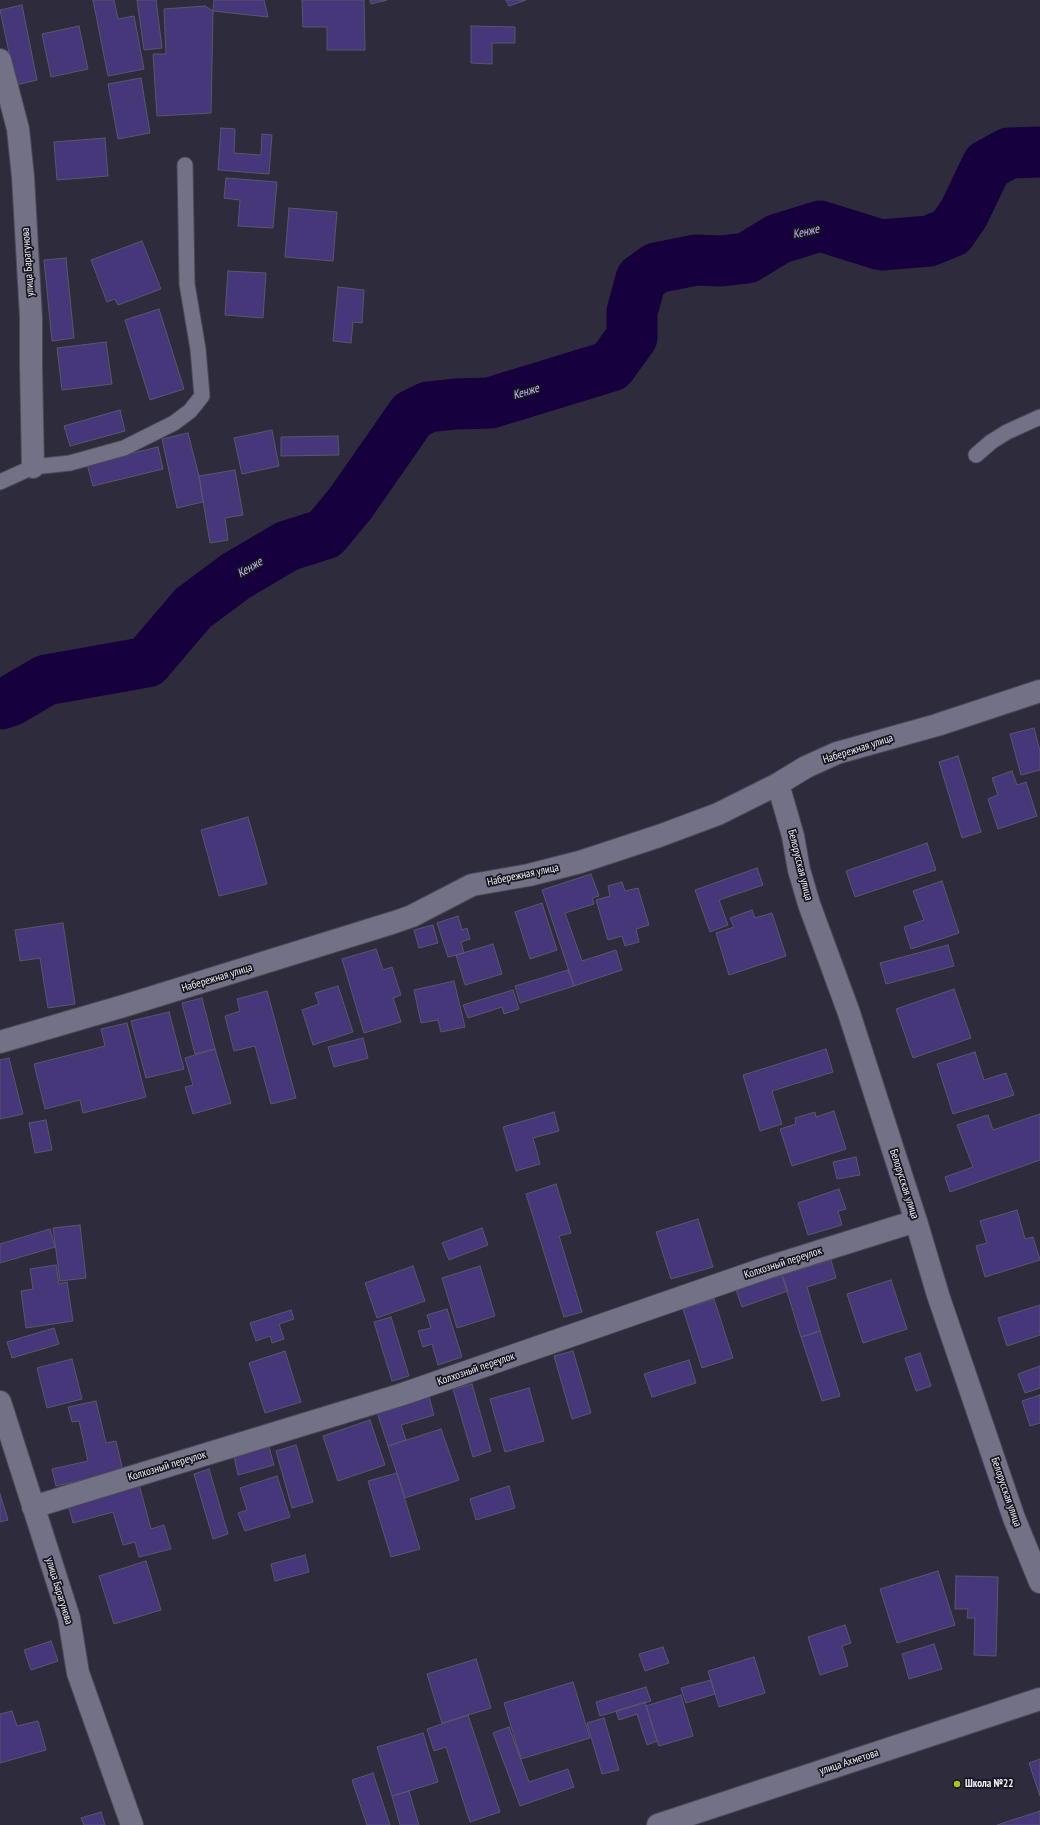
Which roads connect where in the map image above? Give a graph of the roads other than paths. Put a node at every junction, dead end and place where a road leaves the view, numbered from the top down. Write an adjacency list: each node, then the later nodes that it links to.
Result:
1 (0, 60): 5 (street, улица Барагунова)
2 (186, 164): 5 (lane)
3 (1040, 417): 4 (lane)
4 (976, 455)
5 (33, 467): 6 (lane)
6 (0, 482)
7 (1040, 691): 8 (street, Набережная улица)
8 (778, 784): 9 (street, Набережная улица); 10 (street, Белорусская улица)
9 (0, 1042)
10 (916, 1220): 12 (street, Колхозный переулок); 13 (street, Белорусская улица)
11 (0, 1402): 12 (street, улица Барагунова)
12 (33, 1507): 15 (street, улица Барагунова)
13 (1040, 1582)
14 (1040, 1699): 16 (street, улица Ахметова)
15 (132, 1825)
16 (658, 1825)

